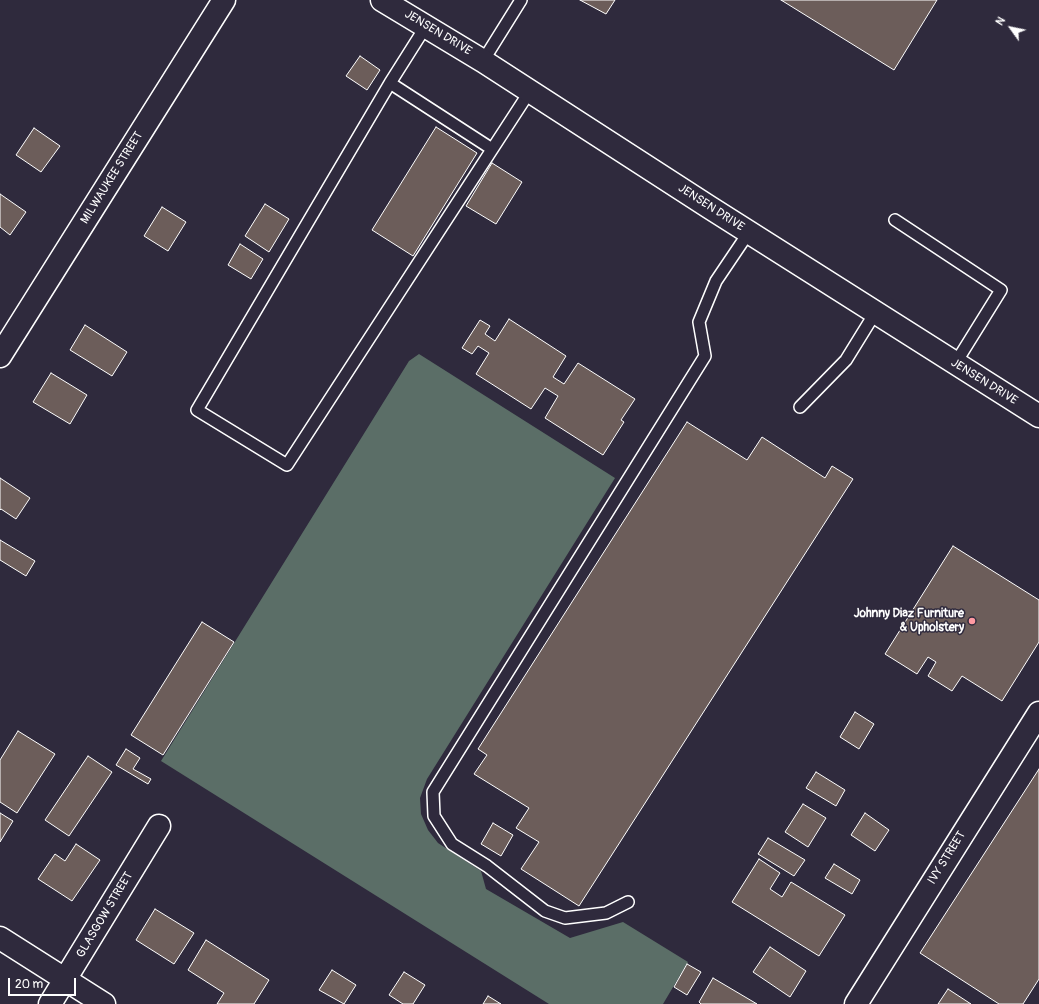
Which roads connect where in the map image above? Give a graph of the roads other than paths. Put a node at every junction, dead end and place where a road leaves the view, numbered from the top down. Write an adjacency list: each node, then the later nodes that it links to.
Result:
1 (224, 0): 12 (street, MILWAUKEE STREET)
2 (382, 0): 4 (street, JENSEN DRIVE)
3 (521, 0): 5 (lane)
4 (426, 26): 5 (street, JENSEN DRIVE); 6 (lane)
5 (483, 61): 7 (street, JENSEN DRIVE)
6 (390, 83): 8 (lane); 8 (lane)
7 (530, 91): 8 (lane); 10 (street, JENSEN DRIVE)
8 (492, 149)
9 (895, 220): 13 (lane)
10 (749, 232): 11 (street, JENSEN DRIVE); 18 (lane)
11 (876, 313): 13 (street, JENSEN DRIVE); 14 (lane)
12 (0, 356)
13 (955, 364): 15 (street, JENSEN DRIVE)
14 (800, 407)
15 (1039, 416)
16 (1039, 713): 23 (street, IVY STREET)
17 (159, 826): 20 (street, GLASGOW STREET)
18 (628, 902)
19 (0, 938): 20 (street)
20 (65, 980): 21 (street, GLASGOW STREET); 22 (street)
21 (50, 1004)
22 (104, 1004)
23 (856, 1004)

